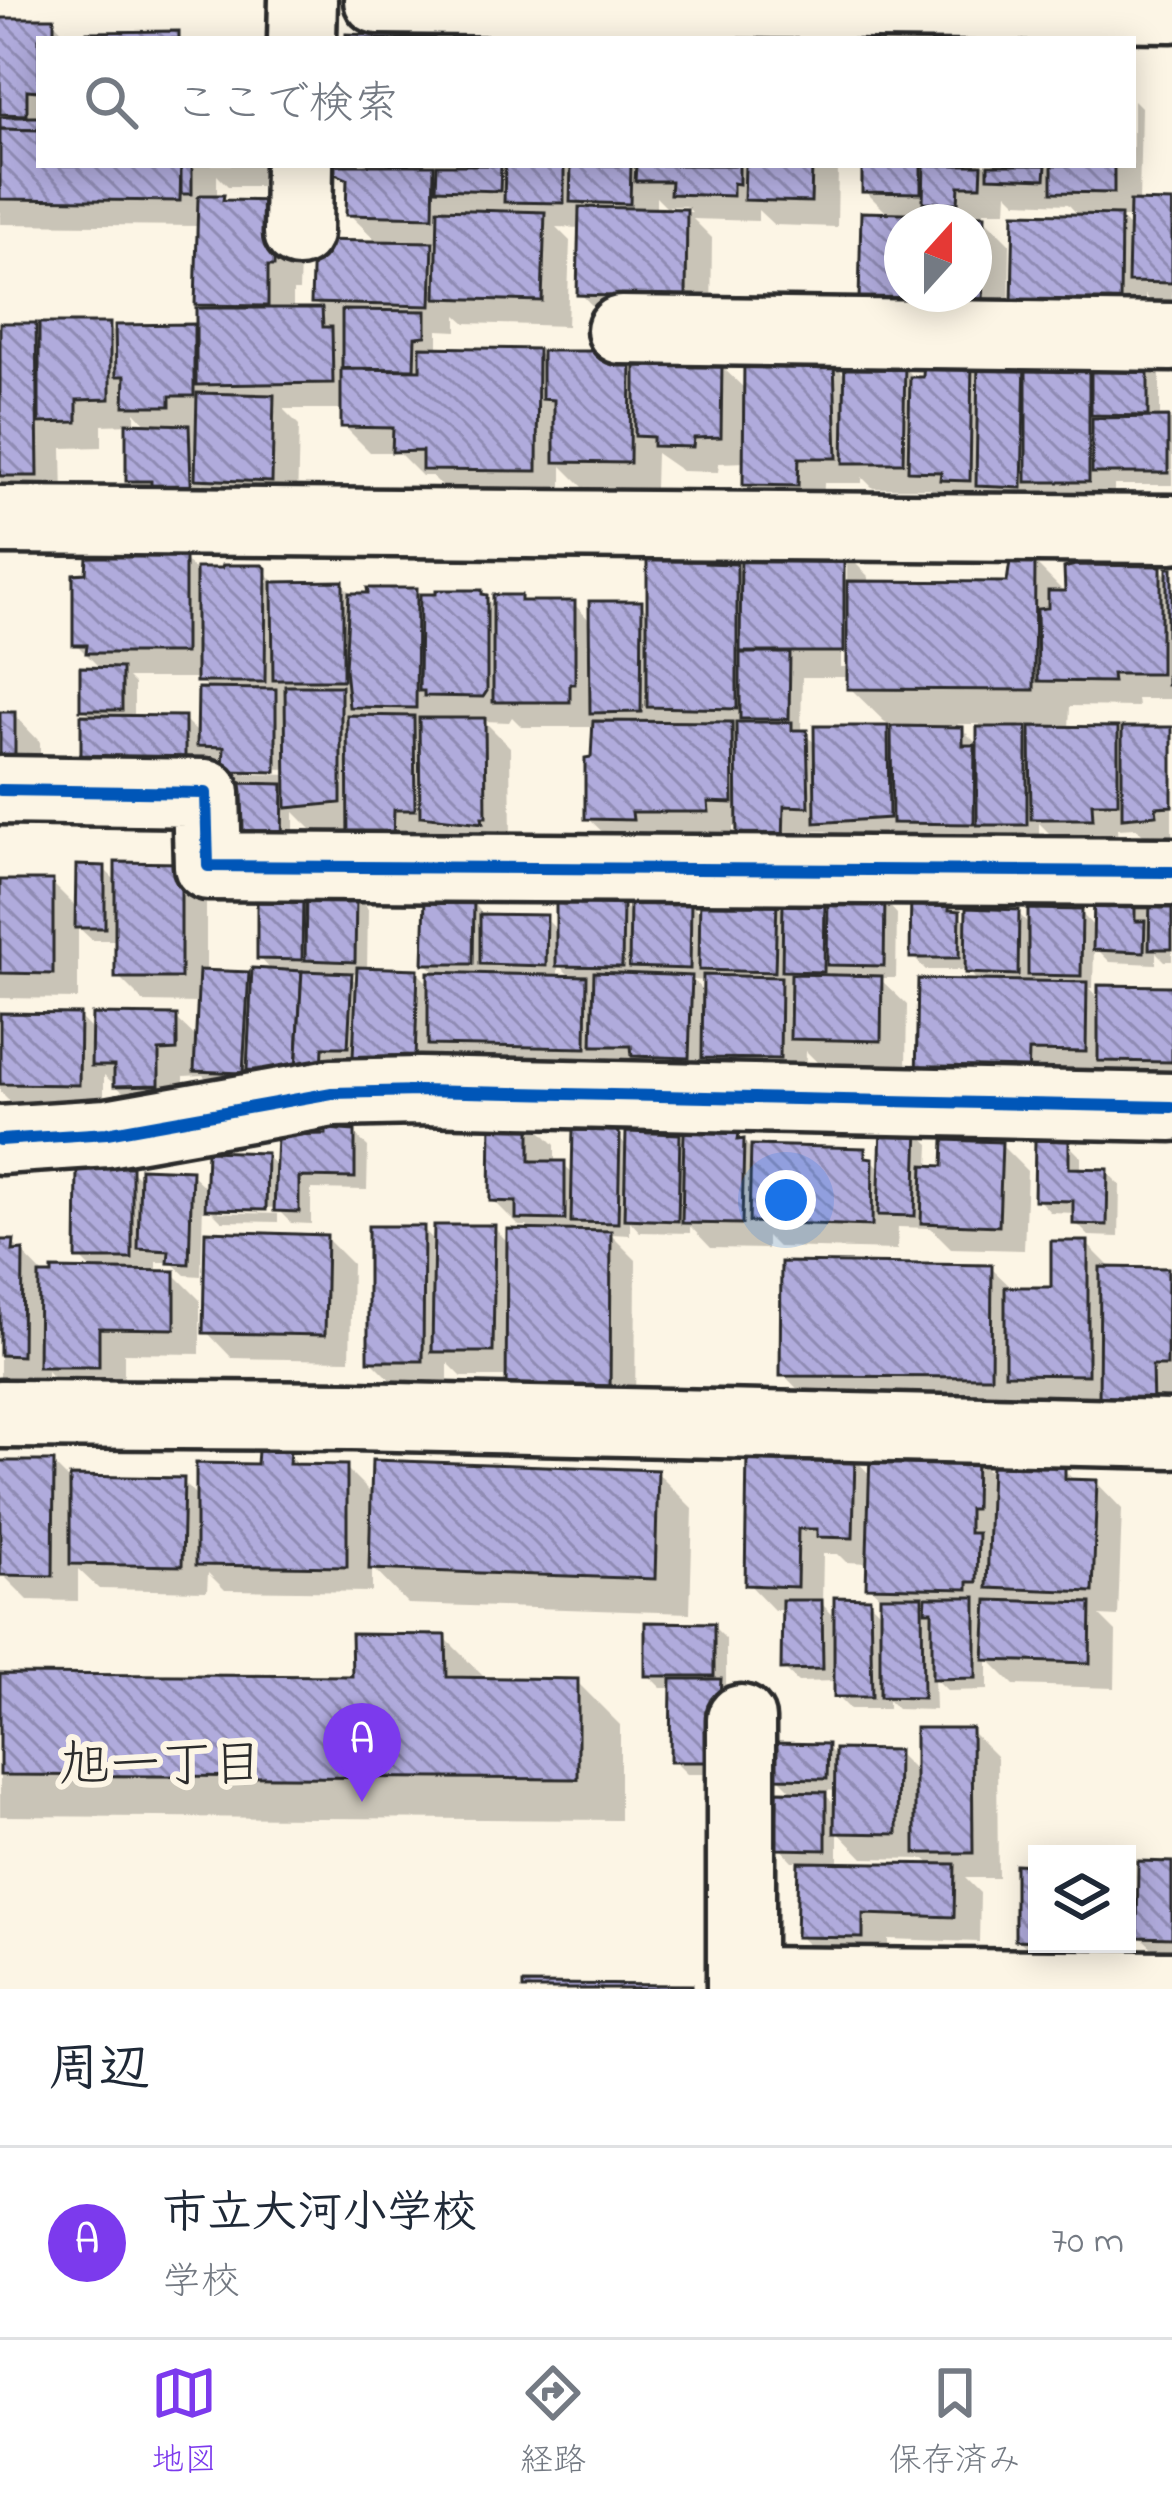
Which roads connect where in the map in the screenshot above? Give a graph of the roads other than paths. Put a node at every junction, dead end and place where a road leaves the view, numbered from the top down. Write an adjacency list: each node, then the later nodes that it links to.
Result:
1 (303, 0): 6 (street)
2 (378, 0): 3 (street)
3 (436, 0): 4 (street)
4 (743, 2): 5 (street)
5 (1161, 5)
6 (302, 36)
7 (299, 168): 8 (street)
8 (298, 233)
9 (621, 330): 10 (street)
10 (1172, 337)
11 (0, 520): 12 (street)
12 (1172, 529)
13 (0, 790): 14 (street)
14 (1172, 872)
15 (1172, 1107): 16 (street)
16 (0, 1140)
17 (0, 1414): 18 (street)
18 (1172, 1435)
19 (741, 1719): 20 (street)
20 (741, 1985): 21 (street)
21 (1172, 1985)

